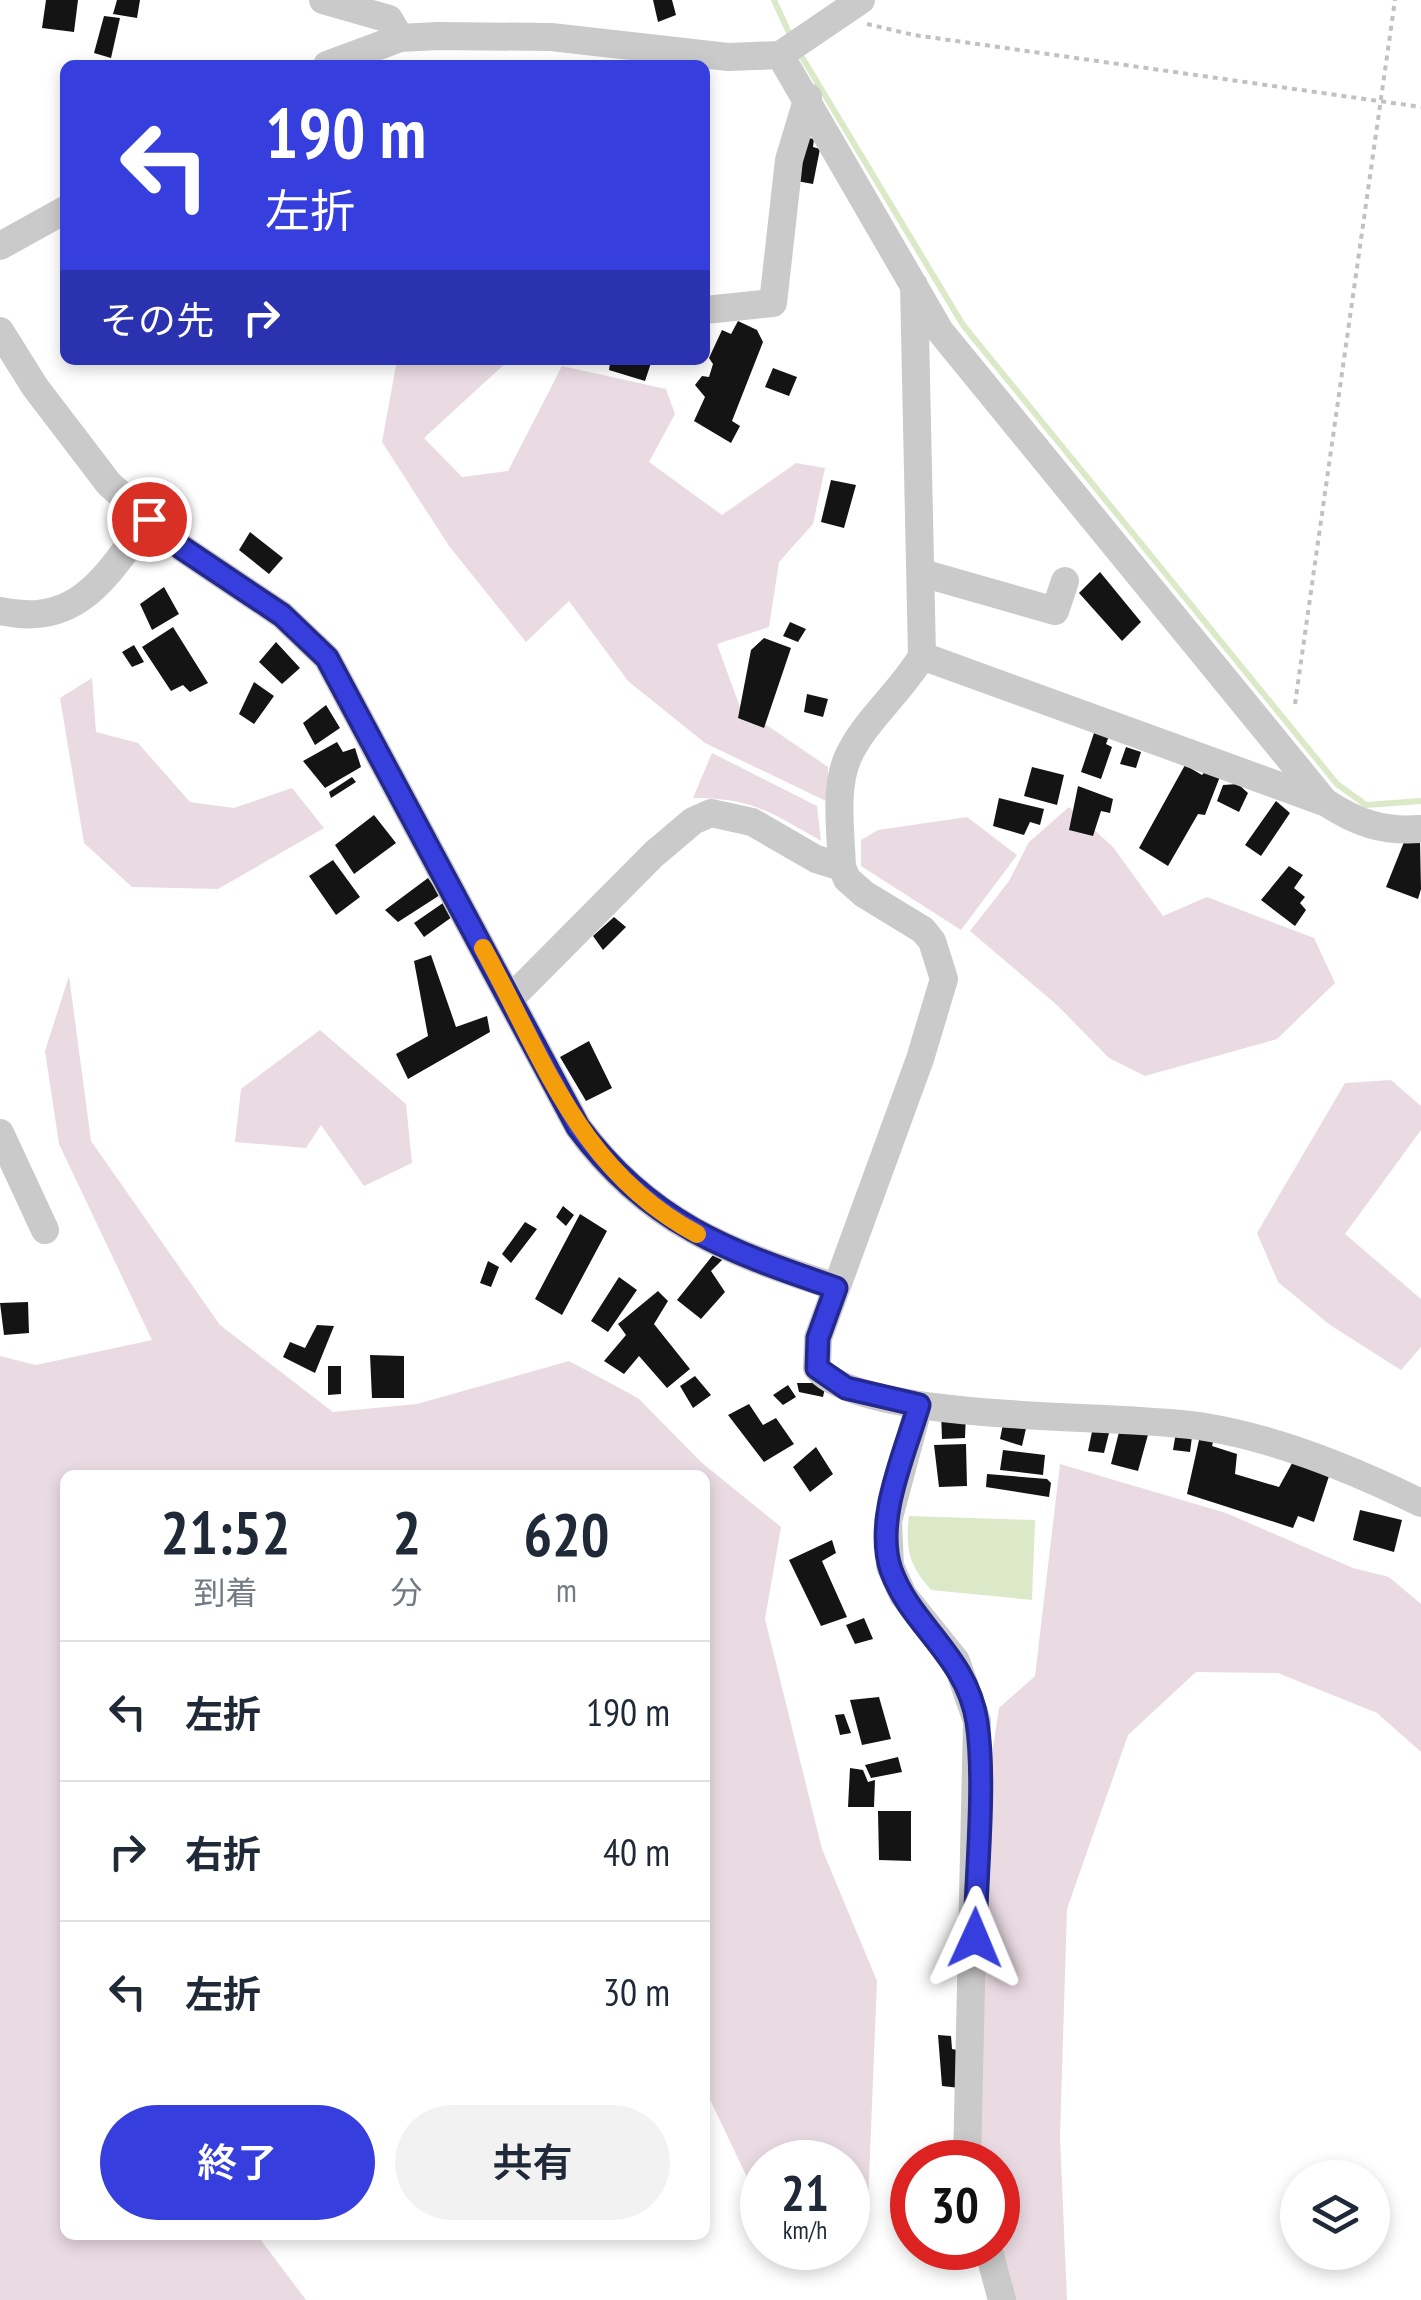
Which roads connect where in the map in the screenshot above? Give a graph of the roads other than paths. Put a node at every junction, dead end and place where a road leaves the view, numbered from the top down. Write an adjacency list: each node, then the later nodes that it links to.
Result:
1 (323, 0): 3 (street)
2 (850, 9): 4 (street)
3 (400, 38): 4 (street); 5 (street)
4 (780, 54): 6 (street)
5 (341, 60)
6 (808, 97): 9 (street); 10 (street)
7 (60, 213): 8 (street)
8 (0, 246)
9 (914, 285): 13 (street); 17 (street)
10 (710, 309)
11 (0, 331): 12 (street)
12 (149, 519): 15 (street); 20 (street)
13 (922, 573): 14 (street); 16 (street)
14 (1064, 580)
15 (0, 611)
16 (922, 656): 17 (street); 19 (street)
17 (1326, 802): 18 (street)
18 (1421, 829)
19 (842, 867): 20 (street); 23 (street)
20 (511, 998): 23 (street)
21 (0, 1133): 22 (street)
22 (46, 1230)
23 (836, 1288): 24 (street)
24 (919, 1405): 25 (street); 26 (street)
25 (1421, 1503)
26 (967, 2140)
27 (994, 2270): 28 (street)
28 (1002, 2300)

